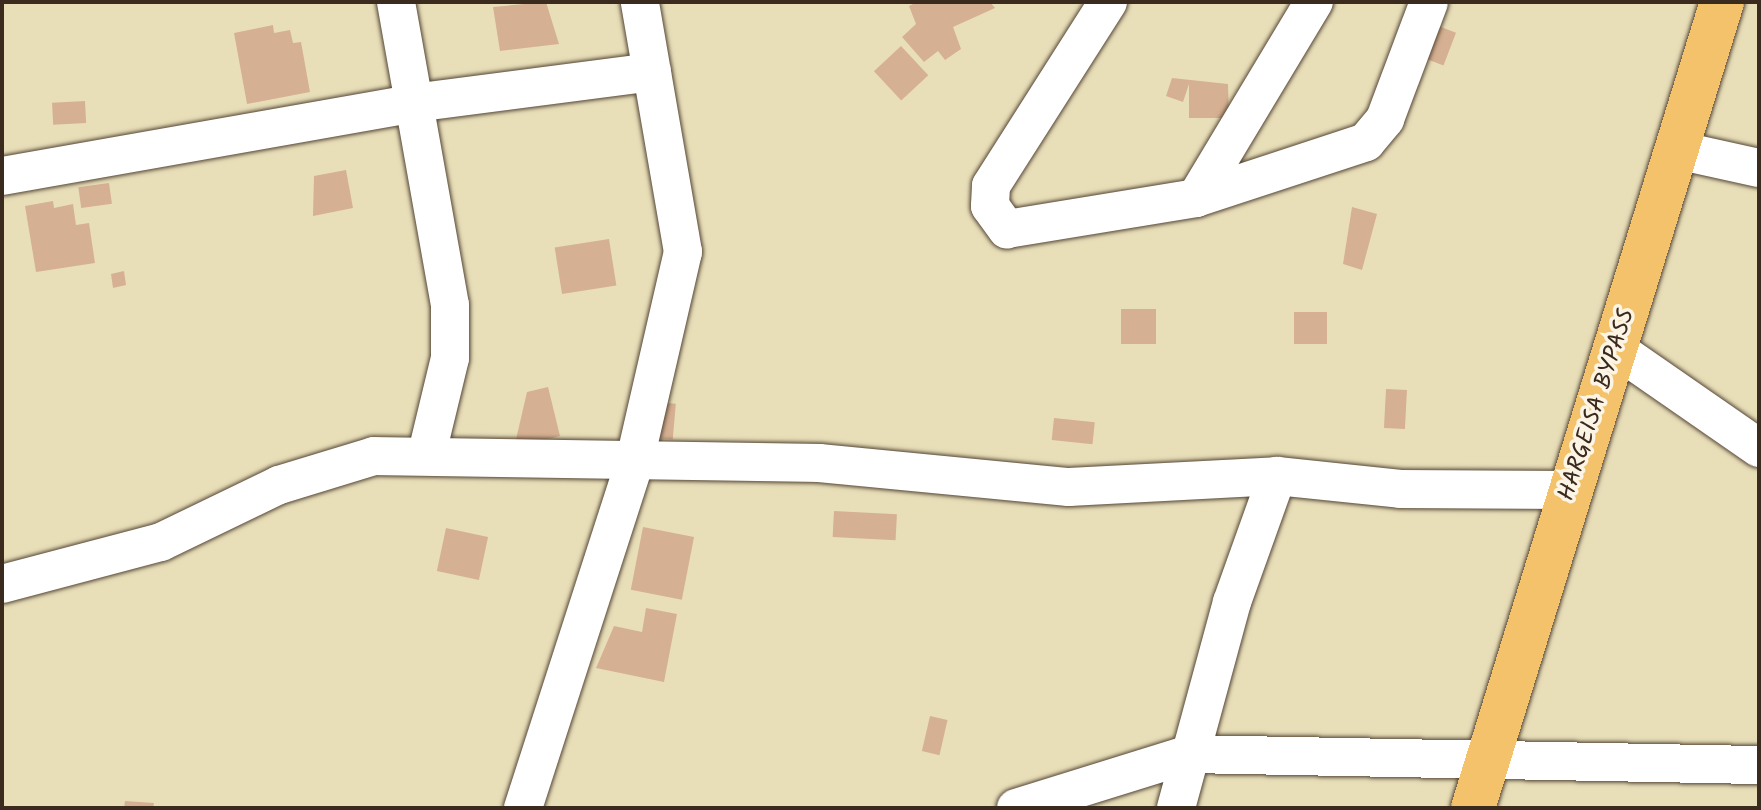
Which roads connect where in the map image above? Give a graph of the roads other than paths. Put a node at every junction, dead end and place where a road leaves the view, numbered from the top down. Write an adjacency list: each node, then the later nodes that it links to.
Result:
1 (396, 2): 8 (street)
2 (640, 2): 7 (street)
3 (1108, 2): 12 (street)
4 (1314, 2): 12 (street)
5 (1429, 2): 12 (street)
6 (1722, 2): 9 (highway, HARGEISA BYPASS)
7 (652, 72): 8 (street); 16 (street)
8 (414, 103): 11 (street); 15 (street)
9 (1677, 150): 10 (street); 13 (highway, HARGEISA BYPASS)
10 (1759, 168)
11 (2, 176)
12 (1196, 198)
13 (1616, 349): 14 (street); 18 (highway, HARGEISA BYPASS)
14 (1759, 448)
15 (427, 453): 16 (street); 19 (street)
16 (634, 464): 17 (street); 23 (street)
17 (1277, 476): 18 (street); 20 (street)
18 (1568, 490): 21 (highway, HARGEISA BYPASS)
19 (2, 584)
20 (1189, 754): 21 (street); 24 (street); 25 (street)
21 (1486, 762): 22 (street); 26 (highway, HARGEISA BYPASS)
22 (1759, 765)
23 (523, 808)
24 (1016, 808)
25 (1176, 808)
26 (1473, 808)

